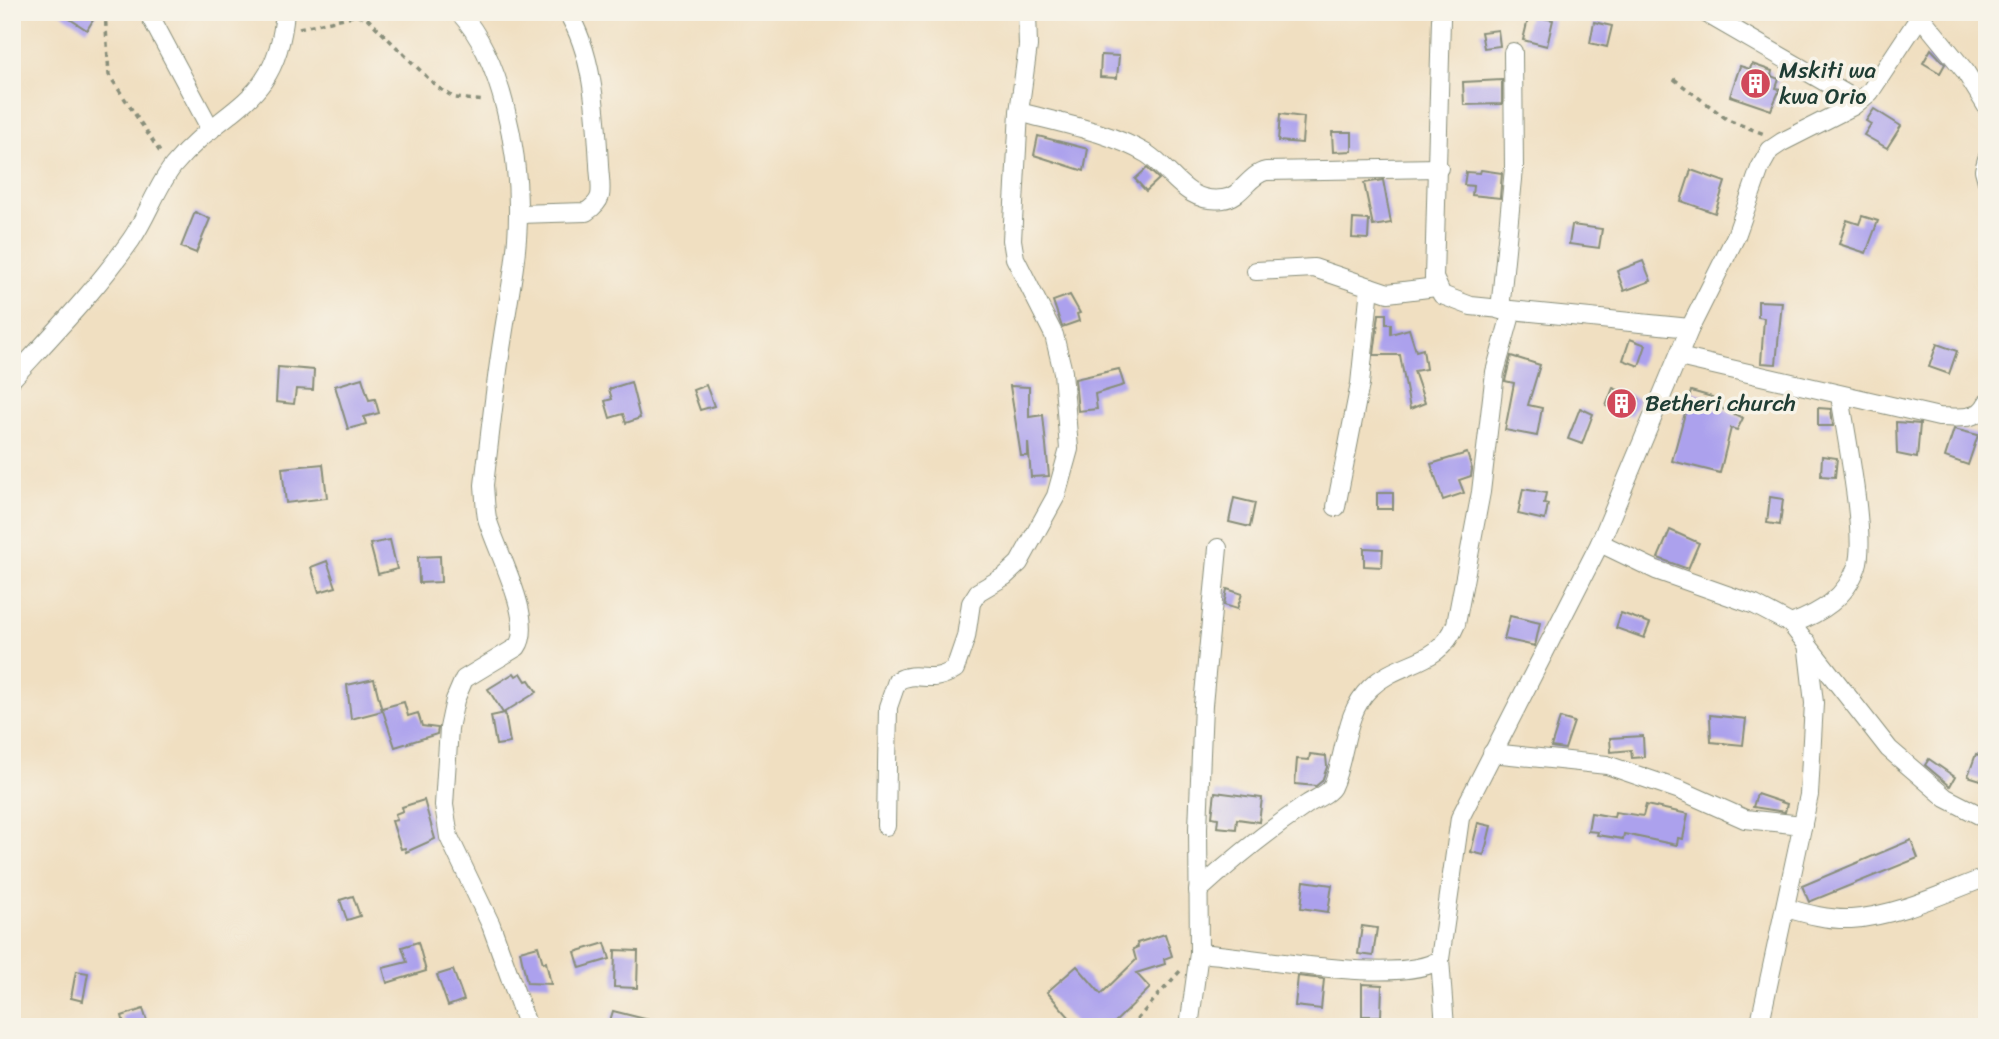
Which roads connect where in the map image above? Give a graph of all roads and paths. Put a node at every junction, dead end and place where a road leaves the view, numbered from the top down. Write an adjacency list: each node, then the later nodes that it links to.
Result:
1 (104, 12): 20 (path)
2 (148, 12): 17 (street)
3 (285, 12): 10 (street)
4 (459, 12): 13 (street)
5 (567, 12): 23 (street)
6 (1027, 12): 16 (street)
7 (1704, 12): 14 (street)
8 (1922, 14): 14 (street); 15 (street)
9 (1441, 19): 21 (street)
10 (284, 32): 13 (path); 17 (street)
11 (1513, 52): 27 (street)
12 (1674, 79): 18 (path)
13 (502, 102): 23 (street)
14 (1858, 102): 18 (street)
15 (1987, 107)
16 (1019, 112): 21 (street); 41 (street)
17 (211, 130): 20 (street)
18 (1782, 142): 28 (street)
19 (1987, 159): 22 (street)
20 (172, 168): 30 (street)
21 (1439, 168): 26 (street)
22 (1987, 181)
23 (518, 214): 47 (street)
24 (1256, 271): 25 (street)
25 (1370, 287): 26 (street); 33 (street)
26 (1436, 287): 27 (street)
27 (1506, 310): 28 (street); 43 (street)
28 (1689, 328): 29 (street)
29 (1679, 357): 31 (street); 34 (street)
30 (12, 379)
31 (1840, 395): 32 (street); 36 (street)
32 (1987, 403)
33 (1336, 507)
34 (1600, 543): 36 (street); 38 (street)
35 (1218, 548): 43 (street)
36 (1791, 624): 37 (street)
37 (1807, 642): 39 (street); 40 (street)
38 (1492, 754): 40 (street); 46 (street)
39 (1987, 819)
40 (1803, 825): 44 (street)
41 (886, 826)
42 (1987, 877): 44 (street)
43 (1198, 891): 45 (street)
44 (1786, 908): 51 (street)
45 (1199, 953): 46 (street); 48 (path); 49 (street)
46 (1440, 959): 50 (street)
47 (528, 1027)
48 (1130, 1027)
49 (1189, 1027)
50 (1446, 1027)
51 (1759, 1027)

